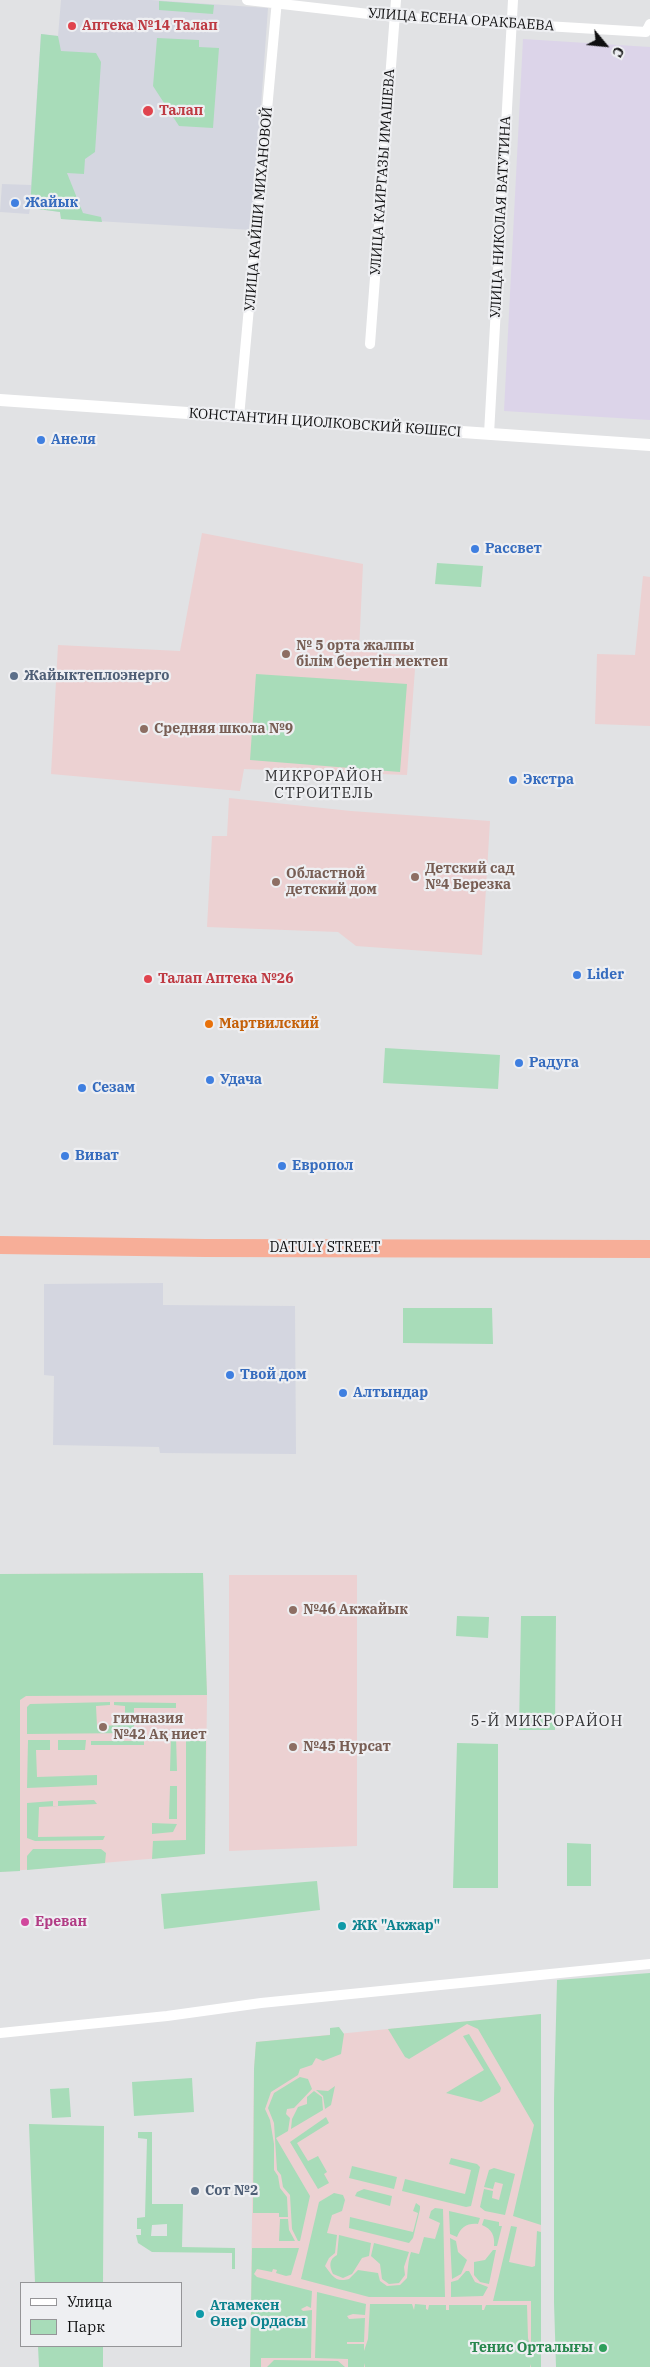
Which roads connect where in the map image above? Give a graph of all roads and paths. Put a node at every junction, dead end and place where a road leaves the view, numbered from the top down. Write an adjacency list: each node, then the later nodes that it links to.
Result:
1 (247, 0): 4 (street, УЛИЦА ЕСЕНА ОРАКБАЕВА)
2 (396, 0): 5 (street, УЛИЦА КАИРГАЗЫ ИМАШЕВА)
3 (513, 0): 6 (street, УЛИЦА НИКОЛАЯ ВАТУТИНА)
4 (277, 2): 5 (street, УЛИЦА ЕСЕНА ОРАКБАЕВА); 10 (street, УЛИЦА КАЙШИ МИХАНОВОЙ)
5 (395, 17): 6 (street, УЛИЦА ЕСЕНА ОРАКБАЕВА); 8 (street, УЛИЦА КАИРГАЗЫ ИМАШЕВА)
6 (511, 24): 7 (street, УЛИЦА ЕСЕНА ОРАКБАЕВА); 11 (street, УЛИЦА НИКОЛАЯ ВАТУТИНА)
7 (648, 28)
8 (370, 344)
9 (0, 400): 10 (street, КОНСТАНТИН ЦИОЛКОВСКИЙ КӨШЕСІ)
10 (239, 417): 11 (street, КОНСТАНТИН ЦИОЛКОВСКИЙ КӨШЕСІ)
11 (489, 434): 12 (street, КОНСТАНТИН ЦИОЛКОВСКИЙ КӨШЕСІ)
12 (650, 445)
13 (0, 1244): 15 (highway, DATULY STREET)
14 (650, 1249): 15 (highway, DATULY STREET)
15 (546, 1253): 16 (highway, DATULY STREET); 17 (highway, DATULY STREET)
16 (0, 1256)
17 (650, 1259)
18 (650, 1964): 19 (street)
19 (0, 2033)

